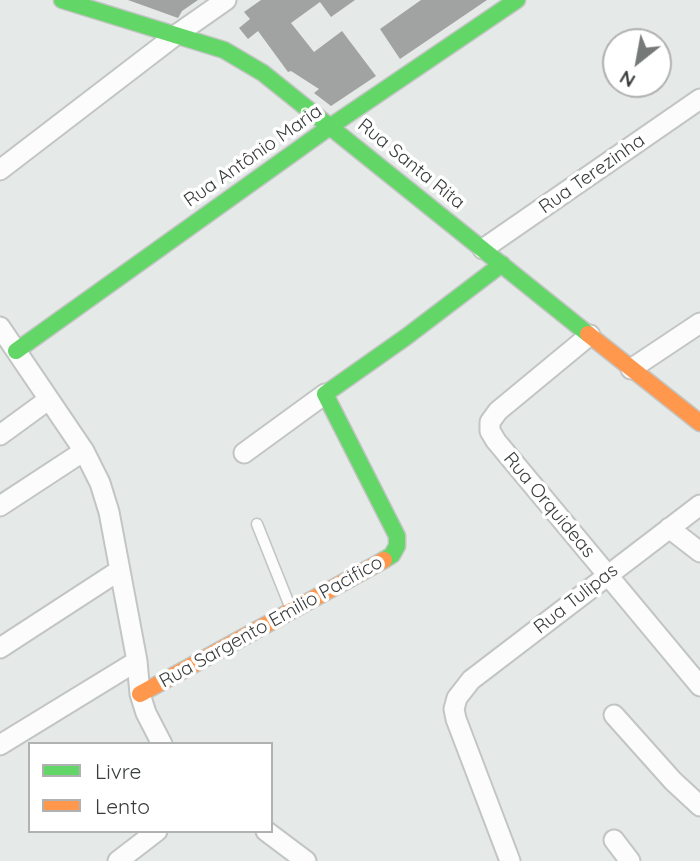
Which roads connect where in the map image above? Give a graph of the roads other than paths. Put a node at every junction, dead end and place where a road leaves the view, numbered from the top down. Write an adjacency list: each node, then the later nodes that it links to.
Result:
1 (62, 0): 4 (street, Rua Santa Rita)
2 (226, 0): 4 (street)
3 (517, 0): 6 (street, Rua Antônio Maria)
4 (176, 35): 6 (street, Rua Santa Rita); 7 (street)
5 (700, 99): 8 (street, Rua Terezinha)
6 (331, 126): 8 (street, Rua Santa Rita); 13 (street, Rua Antônio Maria)
7 (0, 170)
8 (484, 249): 9 (street, Rua Santa Rita)
9 (502, 264): 12 (street, Rua Santa Rita); 15 (street)
10 (700, 323): 14 (street)
11 (0, 327): 13 (street)
12 (590, 335): 14 (street, Rua Santa Rita); 27 (street, Rua Orquideas)
13 (16, 351): 16 (street)
14 (631, 369): 17 (street, Rua Santa Rita)
15 (325, 394): 20 (street); 28 (street, Rua Sargento Emilio Pacifico)
16 (48, 400): 18 (street); 19 (street)
17 (700, 424)
18 (0, 435)
19 (84, 451): 22 (street); 26 (street)
20 (244, 453)
21 (700, 505): 24 (street, Rua Tulipas)
22 (0, 506)
23 (257, 524): 28 (lane)
24 (669, 528): 25 (street); 27 (street, Rua Tulipas)
25 (700, 552)
26 (120, 570): 29 (street); 30 (street)
27 (608, 575): 31 (street, Rua Orquideas); 40 (street, Rua Tulipas)
28 (291, 610): 32 (street, Rua Sargento Emilio Pacifico)
29 (0, 648)
30 (137, 661): 32 (street); 35 (street)
31 (700, 686)
32 (140, 695): 34 (street)
33 (614, 715): 36 (street)
34 (161, 742)
35 (0, 745)
36 (700, 806)
37 (154, 833): 41 (street)
38 (269, 833): 42 (street)
39 (614, 840): 43 (street)
40 (505, 858)
41 (118, 861)
42 (306, 861)
43 (630, 861)

